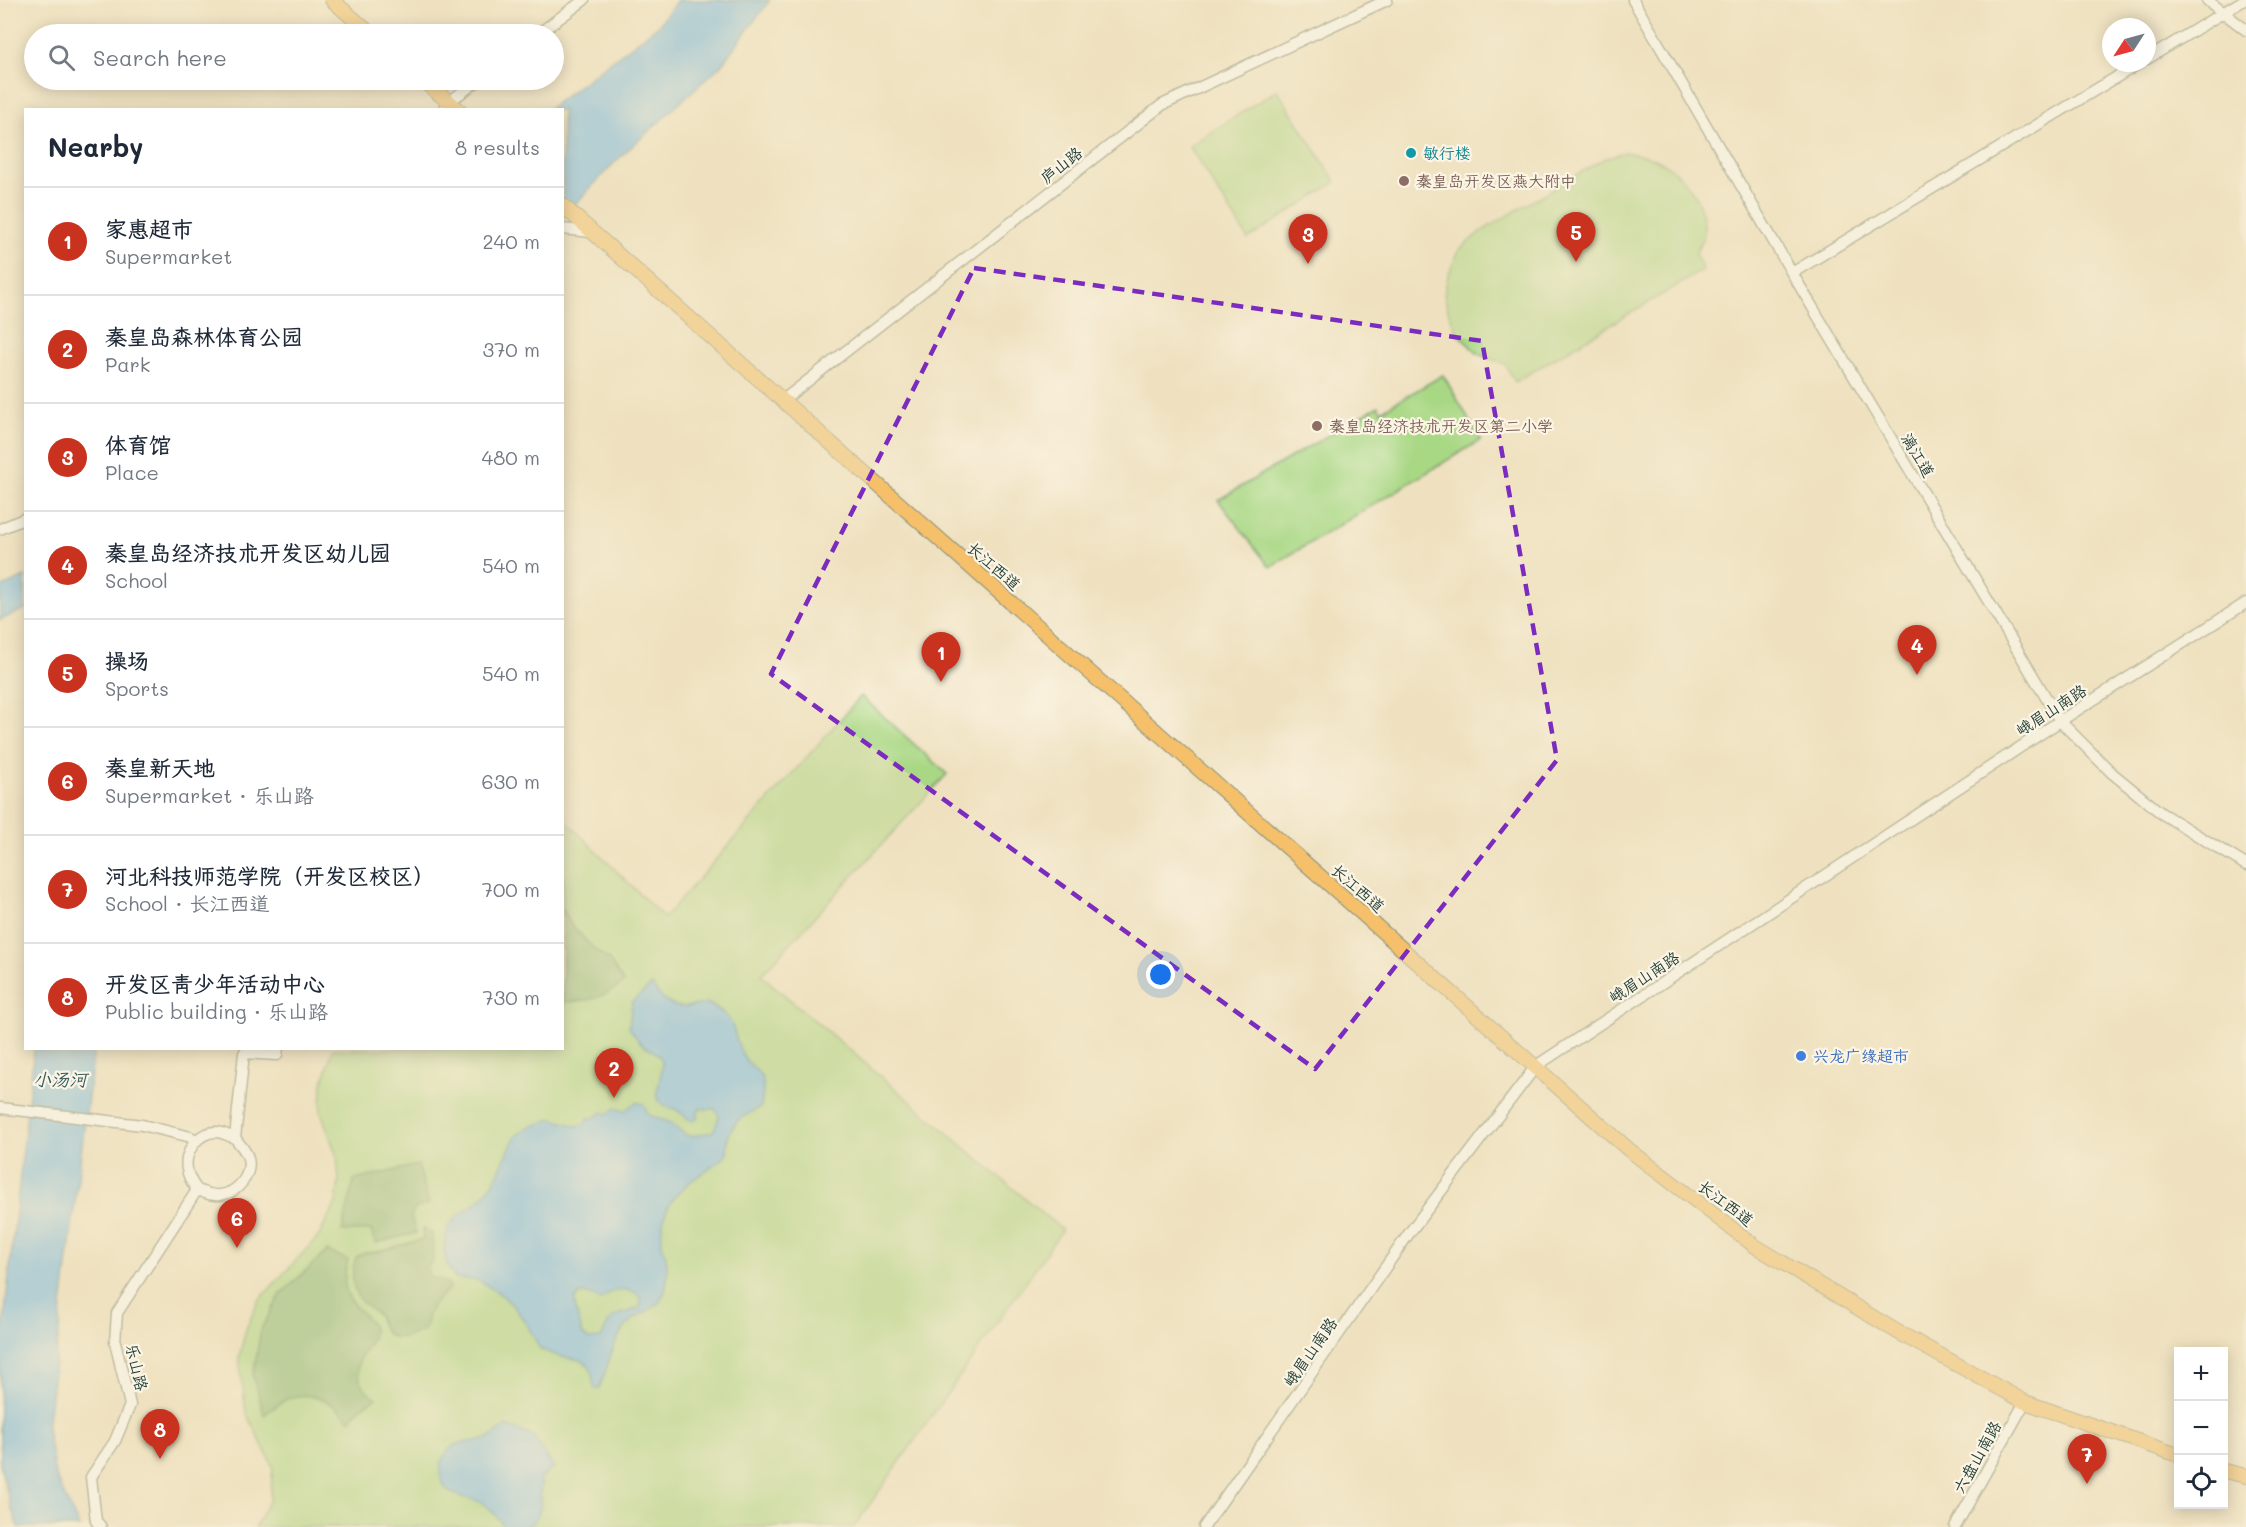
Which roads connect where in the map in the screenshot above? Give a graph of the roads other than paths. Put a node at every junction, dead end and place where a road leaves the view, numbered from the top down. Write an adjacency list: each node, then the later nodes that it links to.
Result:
1 (332, 0): 8 (main road)
2 (584, 0): 9 (street)
3 (1388, 0): 20 (street, 庐山路)
4 (1633, 0): 19 (street, 漓江道)
5 (2206, 0): 7 (street)
6 (2244, 0): 7 (street)
7 (2223, 13): 10 (street); 11 (street)
8 (359, 24)
9 (552, 24)
10 (2246, 30)
11 (2156, 54)
12 (2125, 72): 19 (street)
13 (432, 90): 15 (main road)
14 (468, 90): 15 (street)
15 (450, 107)
16 (564, 207): 18 (main road, 长江西道)
17 (564, 229): 18 (street)
18 (591, 232): 20 (main road, 长江西道)
19 (1792, 273): 24 (street, 漓江道)
20 (782, 401): 27 (main road, 长江西道)
21 (24, 519): 22 (street)
22 (0, 529)
23 (2246, 603): 24 (street, 峨眉山南路)
24 (2060, 721): 25 (street, 漓江道); 27 (street, 峨眉山南路)
25 (2246, 865)
26 (278, 1050): 29 (street)
27 (1536, 1066): 32 (main road, 长江西道); 37 (street, 峨眉山南路)
28 (0, 1108): 30 (street)
29 (235, 1138): 30 (street); 31 (street)
30 (195, 1142): 31 (street)
31 (197, 1190): 36 (street, 乐山路)
32 (2025, 1402): 33 (main road, 长江西道); 38 (street, 六盘山南路)
33 (2174, 1454)
34 (2228, 1472): 35 (main road)
35 (2246, 1476)
36 (100, 1527)
37 (1204, 1527)
38 (1955, 1527)

